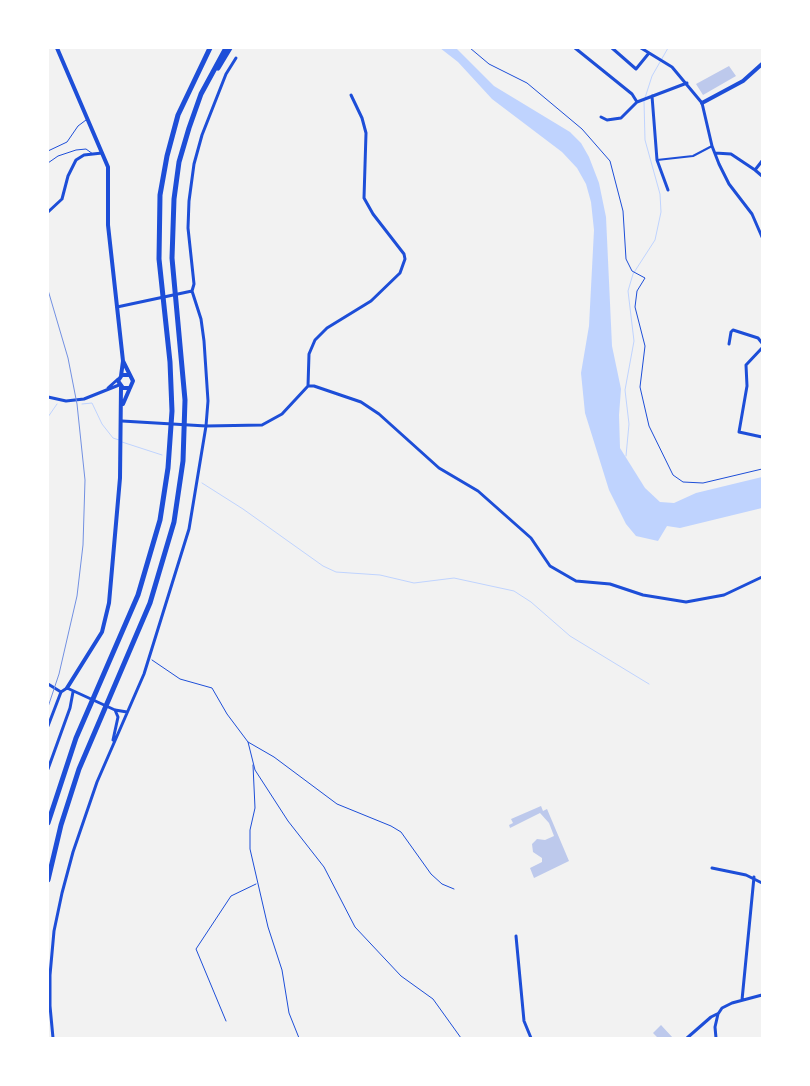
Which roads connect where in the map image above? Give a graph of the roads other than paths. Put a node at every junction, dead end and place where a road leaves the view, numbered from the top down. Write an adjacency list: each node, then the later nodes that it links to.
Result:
1 (57, 48): 18 (street)
2 (210, 48): 59 (highway)
3 (226, 48): 11 (highway)
4 (230, 48): 11 (highway)
5 (575, 48): 15 (street)
6 (612, 48): 8 (street)
7 (642, 48): 8 (street)
8 (649, 53): 12 (street)
9 (236, 58): 32 (street)
10 (762, 64): 16 (street)
11 (212, 73): 62 (highway)
12 (687, 83): 14 (street); 16 (street)
13 (351, 95): 41 (street)
14 (652, 96): 15 (street); 24 (street)
15 (639, 101): 17 (street)
16 (702, 103): 19 (street)
17 (601, 117)
18 (87, 119): 20 (lane); 22 (street)
19 (712, 146): 21 (street); 24 (street)
20 (48, 151)
21 (715, 152): 27 (street); 31 (street)
22 (102, 153): 23 (street); 33 (street)
23 (94, 154): 26 (lane); 30 (street)
24 (657, 160): 29 (street)
25 (762, 161): 27 (street)
26 (48, 163)
27 (755, 170): 28 (street)
28 (762, 176)
29 (668, 190)
30 (48, 212)
31 (762, 236)
32 (192, 292): 33 (street); 47 (street)
33 (117, 307): 37 (street)
34 (762, 343): 35 (street)
35 (729, 344)
36 (762, 348): 48 (street)
37 (123, 362): 38 (street); 39 (street)
38 (130, 375): 39 (street); 43 (street)
39 (120, 377): 40 (street); 42 (street)
40 (120, 386): 42 (street); 43 (street); 45 (street)
41 (308, 386): 47 (street); 49 (street)
42 (107, 388): 44 (street)
43 (130, 388): 45 (street)
44 (48, 396)
45 (122, 406): 46 (street)
46 (122, 421): 47 (street); 51 (street)
47 (206, 426): 55 (street)
48 (762, 437)
49 (762, 577)
50 (48, 684): 52 (street)
51 (67, 688): 52 (street); 53 (street)
52 (61, 692): 56 (street)
53 (75, 693): 54 (street); 58 (street)
54 (115, 710): 55 (street); 57 (street)
55 (127, 712): 57 (street)
56 (48, 726)
57 (111, 747): 68 (street)
58 (48, 769)
59 (48, 823)
60 (712, 868): 61 (street)
61 (754, 877): 63 (street); 66 (street)
62 (48, 880)
63 (762, 883)
64 (516, 936): 69 (street)
65 (762, 995): 66 (street)
66 (742, 1000): 67 (street)
67 (718, 1014): 70 (street); 71 (street)
68 (54, 1038)
69 (532, 1038)
70 (687, 1038)
71 (716, 1038)

